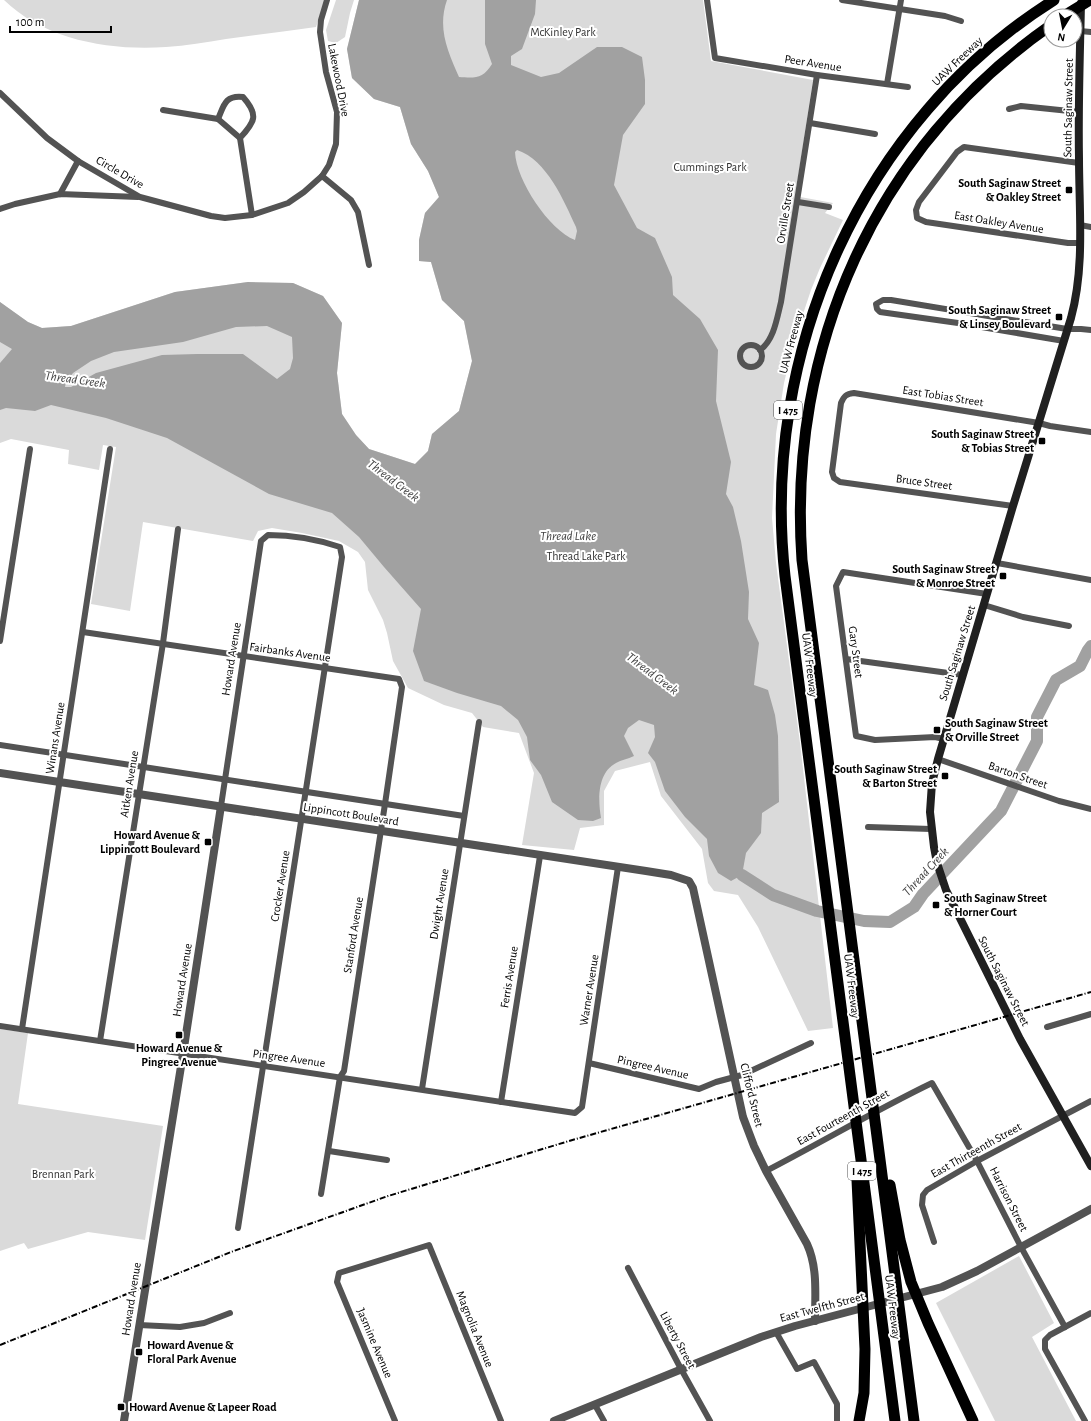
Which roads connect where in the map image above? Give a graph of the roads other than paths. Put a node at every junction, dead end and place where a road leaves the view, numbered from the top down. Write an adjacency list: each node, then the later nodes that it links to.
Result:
1 (327, 0): 25 (street, Lakewood Drive)
2 (707, 0): 12 (street, Peer Avenue)
3 (842, 0): 8 (street)
4 (901, 0): 8 (street)
5 (1054, 0): 99 (highway, UAW Freeway / I 475)
6 (1090, 0): 7 (highway)
7 (1077, 8)
8 (899, 9): 9 (street); 13 (street)
9 (961, 21)
10 (1043, 31): 100 (highway, UAW Freeway / I 475)
11 (1080, 48): 18 (main road, South Saginaw Street)
12 (817, 75): 13 (street, Peer Avenue); 20 (street, Orville Street)
13 (887, 84): 14 (street, Peer Avenue)
14 (908, 87)
15 (0, 93): 23 (street, Circle Drive)
16 (1009, 109): 18 (street)
17 (163, 110): 19 (street)
18 (1079, 112): 24 (main road, South Saginaw Street)
19 (218, 119): 22 (street); 22 (street)
20 (810, 123): 21 (street); 28 (street, Orville Street)
21 (875, 134)
22 (240, 138): 31 (street)
23 (78, 161): 26 (street); 27 (street, Circle Drive)
24 (1079, 163): 32 (main road, South Saginaw Street); 34 (street, East Oakley Avenue)
25 (322, 176): 31 (street, Lakewood Drive); 35 (street)
26 (60, 194): 27 (street); 30 (street)
27 (140, 197): 31 (street, Circle Drive)
28 (798, 202): 29 (street); 41 (street, Orville Street)
29 (829, 207)
30 (0, 209)
31 (252, 215)
32 (1080, 225): 33 (street); 34 (main road, South Saginaw Street)
33 (1091, 227)
34 (1080, 243): 38 (main road, South Saginaw Street)
35 (369, 265)
36 (960, 311): 37 (street); 37 (street); 38 (street)
37 (958, 323): 40 (street)
38 (1067, 329): 39 (street); 40 (main road, South Saginaw Street)
39 (1091, 330)
40 (1064, 341): 42 (main road, South Saginaw Street)
41 (760, 350)
42 (1039, 423): 43 (street, East Tobias Street); 46 (street, East Tobias Street); 47 (main road, South Saginaw Street)
43 (1091, 432)
44 (30, 449): 56 (street)
45 (110, 449): 55 (street, Winans Avenue)
46 (834, 478): 47 (street, Bruce Street)
47 (1013, 506): 50 (main road, South Saginaw Street)
48 (178, 530): 57 (street, Aitken Avenue)
49 (262, 542): 58 (street, Howard Avenue); 60 (street, Crocker Avenue)
50 (997, 563): 51 (street); 52 (main road, South Saginaw Street)
51 (1091, 580)
52 (987, 594): 53 (main road, South Saginaw Street); 59 (street, Gary Street)
53 (984, 606): 54 (street); 61 (main road, South Saginaw Street)
54 (1069, 626)
55 (83, 632): 57 (street, Fairbanks Avenue); 66 (street, Winans Avenue)
56 (0, 641)
57 (162, 643): 58 (street, Fairbanks Avenue); 68 (street, Aitken Avenue)
58 (244, 657): 60 (street, Fairbanks Avenue); 70 (street, Howard Avenue)
59 (846, 660): 61 (street); 64 (street, Gary Street)
60 (325, 668): 62 (street, Fairbanks Avenue); 72 (street, Crocker Avenue)
61 (963, 675): 64 (main road, South Saginaw Street)
62 (399, 679): 74 (street, Stanford Avenue)
63 (479, 722): 77 (street, Dwight Avenue)
64 (944, 739): 67 (main road, South Saginaw Street)
65 (0, 745): 66 (street, Lippincott Boulevard)
66 (63, 755): 68 (street, Lippincott Boulevard); 71 (street, Winans Avenue)
67 (938, 759): 76 (street, Barton Street); 80 (main road, South Saginaw Street)
68 (143, 767): 70 (street, Lippincott Boulevard); 73 (street, Aitken Avenue)
69 (0, 773): 71 (street, Lippincott Boulevard)
70 (224, 780): 72 (street, Lippincott Boulevard); 75 (street, Howard Avenue)
71 (60, 782): 73 (street, Lippincott Boulevard); 89 (street, Winans Avenue)
72 (306, 792): 74 (street, Lippincott Boulevard); 78 (street, Crocker Avenue)
73 (139, 794): 75 (street, Lippincott Boulevard); 90 (street, Aitken Avenue)
74 (385, 804): 77 (street, Lippincott Boulevard); 81 (street, Stanford Avenue)
75 (221, 806): 78 (street, Lippincott Boulevard); 92 (street, Howard Avenue)
76 (1091, 810)
77 (464, 816): 82 (street, Dwight Avenue)
78 (302, 818): 81 (street, Lippincott Boulevard); 94 (street, Crocker Avenue)
79 (868, 827): 80 (street)
80 (931, 829): 104 (main road, South Saginaw Street)
81 (380, 831): 82 (street, Lippincott Boulevard); 95 (street, Stanford Avenue)
82 (460, 843): 83 (street, Lippincott Boulevard); 98 (street, Dwight Avenue)
83 (540, 856): 84 (street, Lippincott Boulevard); 102 (street, Ferris Avenue)
84 (618, 867): 85 (street, Lippincott Boulevard); 93 (street, Warner Avenue)
85 (693, 888): 96 (street, Clifford Street)
86 (1091, 1014): 88 (street)
87 (0, 1026): 89 (street, Pingree Avenue)
88 (1047, 1027)
89 (22, 1029): 90 (street, Pingree Avenue)
90 (100, 1041): 92 (street, Pingree Avenue)
91 (811, 1043): 96 (street, Pingree Avenue)
92 (183, 1054): 94 (street, Pingree Avenue); 120 (street, Howard Avenue)
93 (589, 1063): 96 (street, Pingree Avenue); 103 (street, Warner Avenue)
94 (264, 1066): 95 (street, Pingree Avenue); 112 (street, Crocker Avenue)
95 (340, 1077): 98 (street, Pingree Avenue); 105 (street, Stanford Avenue)
96 (735, 1077): 109 (street, Clifford Street)
97 (932, 1083): 107 (street, Harrison Street); 109 (street, East Fourteenth Street)
98 (422, 1089): 102 (street, Pingree Avenue)
99 (853, 1096): 132 (highway); 133 (highway, UAW Freeway / I 475)
100 (872, 1101): 134 (highway, UAW Freeway / I 475); 135 (highway)
101 (1091, 1101): 104 (street, East Thirteenth Street)
102 (501, 1102): 103 (street, Pingree Avenue)
103 (575, 1113)
104 (1063, 1116): 107 (street, East Thirteenth Street); 108 (main road, South Saginaw Street)
105 (329, 1151): 106 (street); 110 (street, Stanford Avenue)
106 (386, 1160)
107 (977, 1161): 113 (street, East Thirteenth Street); 114 (street, Harrison Street)
108 (1091, 1166)
109 (766, 1171): 119 (street, Clifford Street)
110 (322, 1194)
111 (1091, 1209): 114 (street, East Twelfth Street)
112 (238, 1228)
113 (934, 1242)
114 (1021, 1248): 119 (street, East Twelfth Street); 121 (street, Harrison Street)
115 (628, 1268): 123 (street, Liberty Street)
116 (339, 1273): 126 (street, Jasmine Avenue); 127 (street, Magnolia Avenue)
117 (230, 1313): 120 (street)
118 (1091, 1313): 121 (street)
119 (815, 1321): 122 (street, East Twelfth Street)
120 (139, 1325): 125 (street, Howard Avenue)
121 (1065, 1327): 136 (street)
122 (776, 1332): 123 (street, East Twelfth Street); 131 (street)
123 (681, 1369): 124 (street, East Twelfth Street); 130 (street, Liberty Street)
124 (595, 1405): 128 (street, East Twelfth Street); 129 (street)
125 (124, 1421)
126 (395, 1421)
127 (501, 1421)
128 (554, 1421)
129 (604, 1421)
130 (710, 1421)
131 (837, 1421)
132 (858, 1421)
133 (895, 1421)
134 (914, 1421)
135 (971, 1421)
136 (1084, 1421)

